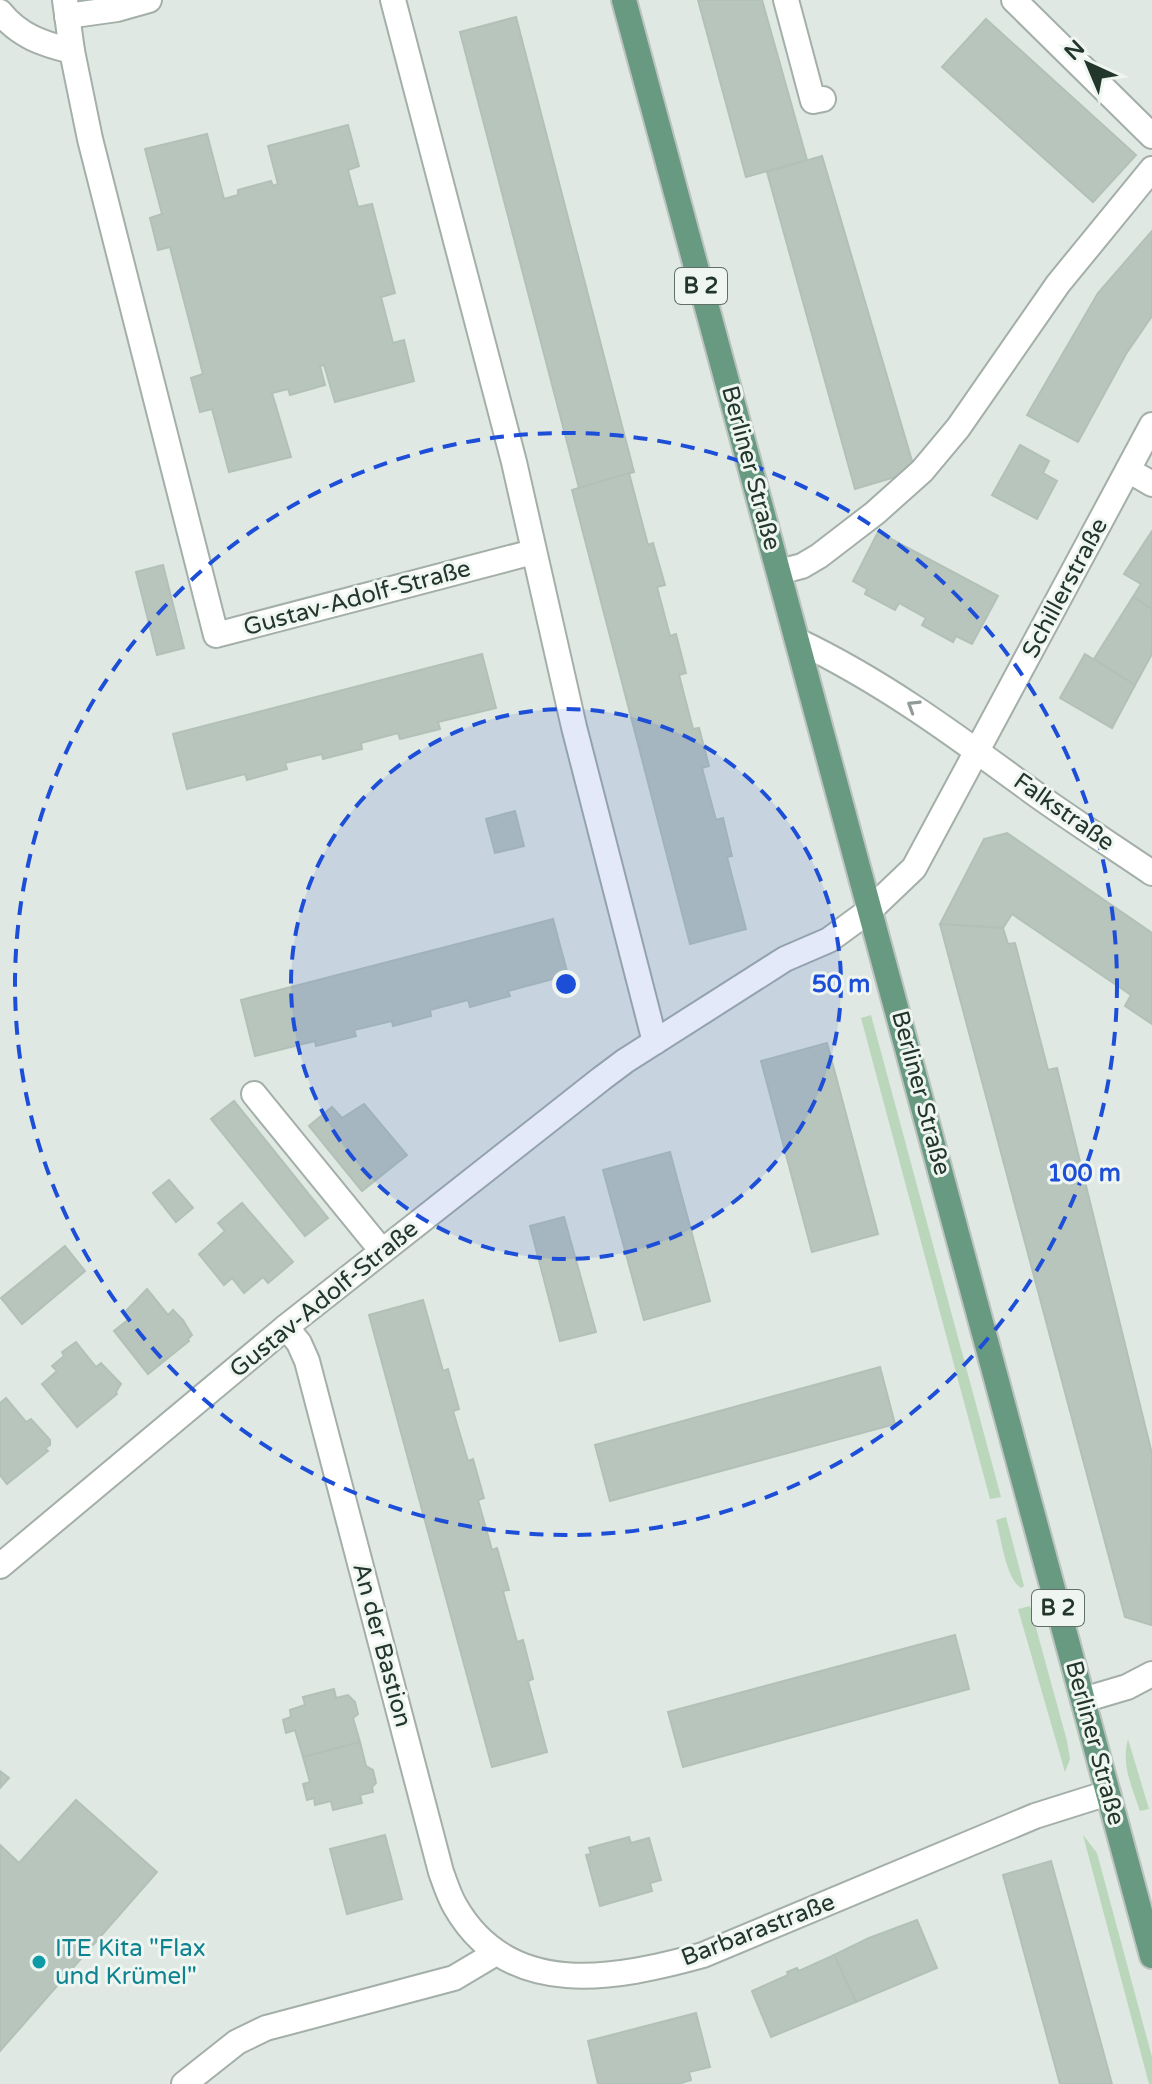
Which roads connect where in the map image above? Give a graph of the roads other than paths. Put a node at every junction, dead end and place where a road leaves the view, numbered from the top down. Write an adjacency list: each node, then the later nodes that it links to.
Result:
1 (149, 0): 6 (street)
2 (393, 0): 15 (street)
3 (624, 0): 16 (main road, Berliner Straße / B 2)
4 (786, 0): 9 (street)
5 (1014, 0): 10 (street)
6 (66, 8): 8 (street, Gustav-Adolf-Straße)
7 (0, 12): 8 (street)
8 (72, 51): 15 (street, Gustav-Adolf-Straße)
9 (823, 99)
10 (1152, 136)
11 (1152, 169): 16 (street)
12 (1152, 425): 13 (street, Schillerstraße)
13 (1128, 470): 14 (street); 18 (street, Schillerstraße)
14 (1152, 484)
15 (533, 552): 21 (street)
16 (779, 572): 17 (main road, Berliner Straße / B 2)
17 (798, 641): 18 (street, one-way to 17); 20 (main road, Berliner Straße / B 2)
18 (977, 750): 19 (street, Falkstraße); 20 (street, Schillerstraße)
19 (1152, 873)
20 (870, 910): 21 (street, Gustav-Adolf-Straße); 27 (main road, Berliner Straße / B 2)
21 (655, 1042): 23 (street, Gustav-Adolf-Straße)
22 (254, 1094): 23 (street)
23 (382, 1251): 24 (street, Gustav-Adolf-Straße)
24 (286, 1327): 25 (street, Gustav-Adolf-Straße); 29 (street, An der Bastion)
25 (0, 1566)
26 (1152, 1674): 27 (street)
27 (1083, 1700): 28 (main road, Berliner Straße / B 2)
28 (1108, 1793): 29 (street, Barbarastraße); 30 (main road, Berliner Straße / B 2)
29 (496, 1953): 31 (street)
30 (1152, 1956)
31 (184, 2084)

